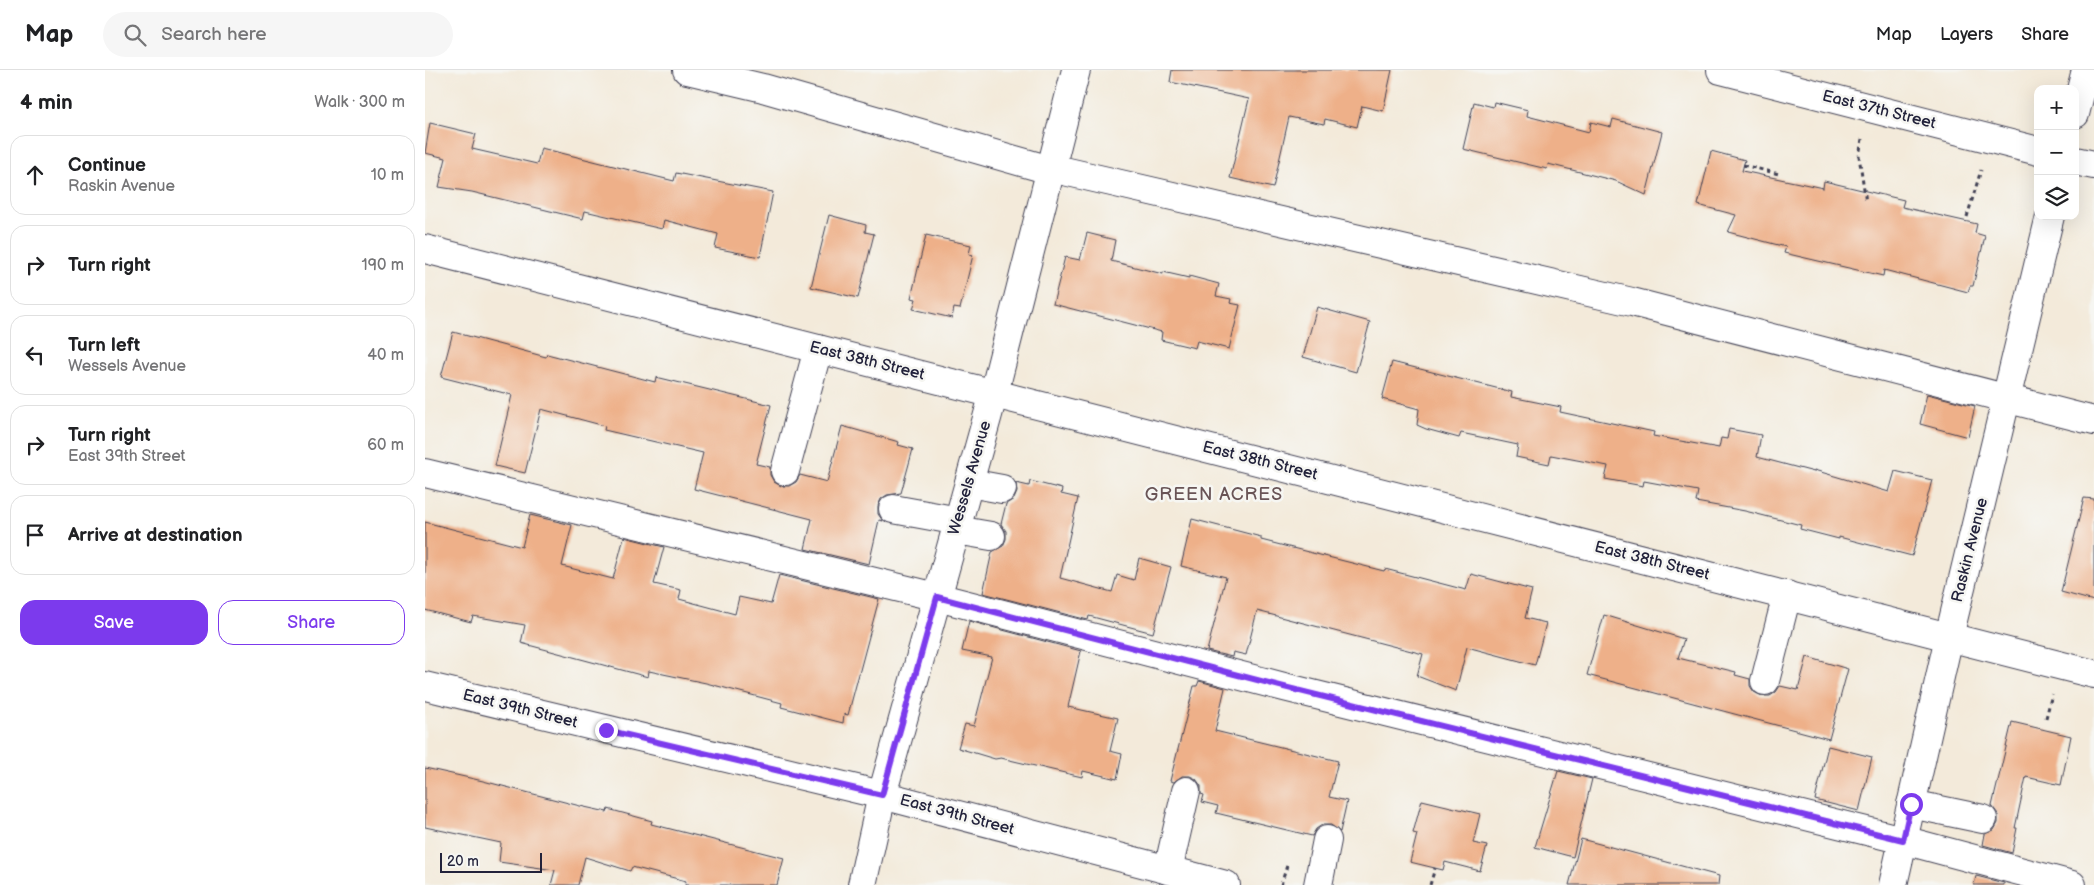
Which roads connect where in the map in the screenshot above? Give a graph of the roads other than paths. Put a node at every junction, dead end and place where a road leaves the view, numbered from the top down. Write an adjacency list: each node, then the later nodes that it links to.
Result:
1 (687, 70): 9 (street)
2 (1076, 70): 9 (street, Wessels Avenue)
3 (1721, 70): 6 (street, East 37th Street)
4 (2086, 70): 5 (street)
5 (2079, 98)
6 (2034, 150)
7 (2079, 162): 8 (street)
8 (2094, 166)
9 (1051, 168): 13 (street, Wessels Avenue); 14 (street)
10 (2049, 220): 14 (street, Raskin Avenue)
11 (425, 249): 12 (street, East 38th Street)
12 (818, 349): 13 (street, East 38th Street); 16 (street)
13 (994, 393): 18 (street, Wessels Avenue); 23 (street, East 38th Street)
14 (2007, 398): 15 (street); 25 (street, Raskin Avenue)
15 (2094, 421)
16 (785, 471)
17 (425, 473): 24 (street)
18 (969, 483): 19 (street); 21 (street, Wessels Avenue)
19 (1002, 489)
20 (893, 509): 21 (street)
21 (957, 525): 22 (street); 24 (street, Wessels Avenue)
22 (991, 536)
23 (1787, 596): 25 (street, East 38th Street); 27 (street)
24 (937, 597): 30 (street, Wessels Avenue); 34 (street)
25 (1949, 637): 26 (street, East 38th Street); 31 (street, Raskin Avenue)
26 (2094, 674)
27 (1765, 681)
28 (425, 686): 30 (street, East 39th Street)
29 (1186, 791): 35 (street)
30 (882, 795): 35 (street, East 39th Street); 36 (street, Wessels Avenue)
31 (1911, 804): 32 (street); 34 (street, Raskin Avenue)
32 (1983, 819)
33 (1327, 840): 38 (street)
34 (1903, 840): 39 (street, Raskin Avenue); 40 (street)
35 (1168, 870): 37 (street, East 39th Street)
36 (862, 885)
37 (1226, 885)
38 (1317, 885)
39 (1893, 885)
40 (2072, 885)

